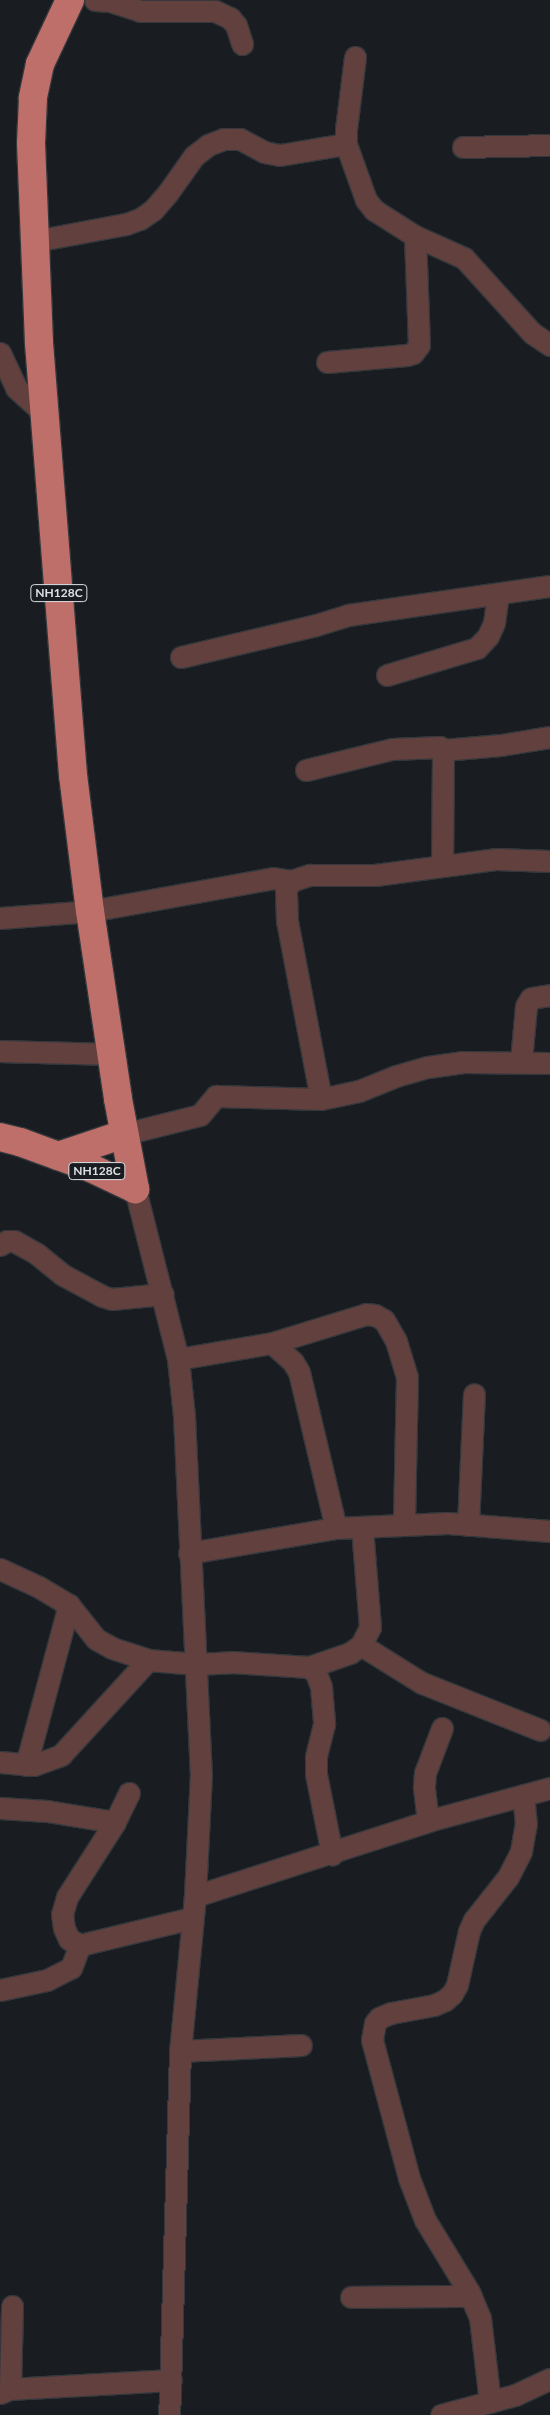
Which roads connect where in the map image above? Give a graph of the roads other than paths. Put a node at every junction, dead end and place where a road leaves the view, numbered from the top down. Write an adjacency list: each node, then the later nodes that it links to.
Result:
1 (80, 0): 2 (street); 8 (highway, NH128C)
2 (242, 44)
3 (355, 58): 4 (street)
4 (346, 144): 7 (street); 8 (street)
5 (550, 145): 6 (street)
6 (463, 147)
7 (415, 236): 9 (street); 11 (street)
8 (35, 241): 13 (highway, NH128C)
9 (550, 345)
10 (0, 353): 12 (street)
11 (327, 362)
12 (8, 388): 13 (street)
13 (44, 412): 24 (highway, NH128C)
14 (550, 586): 15 (street)
15 (498, 594): 16 (street); 17 (street)
16 (182, 658)
17 (388, 675)
18 (550, 737): 19 (street)
19 (443, 750): 20 (street); 22 (street)
20 (306, 770)
21 (550, 861): 22 (street)
22 (442, 866): 23 (street)
23 (291, 881): 24 (street); 31 (street)
24 (90, 911): 25 (street); 28 (highway, NH128C)
25 (0, 918)
26 (550, 995): 29 (street)
27 (0, 1051): 28 (street)
28 (111, 1054): 32 (highway, NH128C)
29 (521, 1062): 30 (street); 31 (street)
30 (550, 1063)
31 (321, 1099): 32 (street)
32 (124, 1134): 34 (highway, NH128C); 35 (highway, NH128C)
33 (0, 1137): 34 (highway, NH128C)
34 (58, 1156): 35 (highway, NH128C)
35 (135, 1189): 37 (street)
36 (0, 1245): 37 (street)
37 (163, 1294): 39 (street)
38 (272, 1343): 39 (street); 41 (street); 44 (street)
39 (178, 1358): 46 (street)
40 (474, 1394): 42 (street)
41 (404, 1525): 42 (street); 43 (street)
42 (468, 1525): 45 (street)
43 (362, 1527): 44 (street); 49 (street)
44 (336, 1528): 46 (street)
45 (550, 1531)
46 (189, 1553): 51 (street)
47 (0, 1569): 48 (street)
48 (69, 1605): 50 (street); 56 (street)
49 (361, 1645): 52 (street); 54 (street)
50 (148, 1660): 51 (street); 56 (street)
51 (197, 1664): 52 (street); 64 (street)
52 (309, 1667): 63 (street)
53 (442, 1728): 61 (street)
54 (540, 1730)
55 (0, 1762): 56 (street)
56 (26, 1765)
57 (550, 1788): 59 (street)
58 (129, 1793): 62 (street)
59 (523, 1795): 61 (street); 70 (street)
60 (0, 1808): 62 (street)
61 (428, 1821): 63 (street)
62 (114, 1822): 66 (street)
63 (332, 1854): 64 (street)
64 (195, 1896): 65 (street)
65 (192, 1918): 66 (street); 69 (street)
66 (80, 1945): 67 (street)
67 (0, 1990)
68 (301, 2045): 69 (street)
69 (180, 2051): 74 (street)
70 (471, 2296): 71 (street); 76 (street)
71 (351, 2297)
72 (12, 2306): 75 (street)
73 (550, 2379): 76 (street)
74 (170, 2380): 75 (street); 77 (street)
75 (5, 2391)
76 (482, 2407): 78 (street)
77 (169, 2415)
78 (441, 2415)

